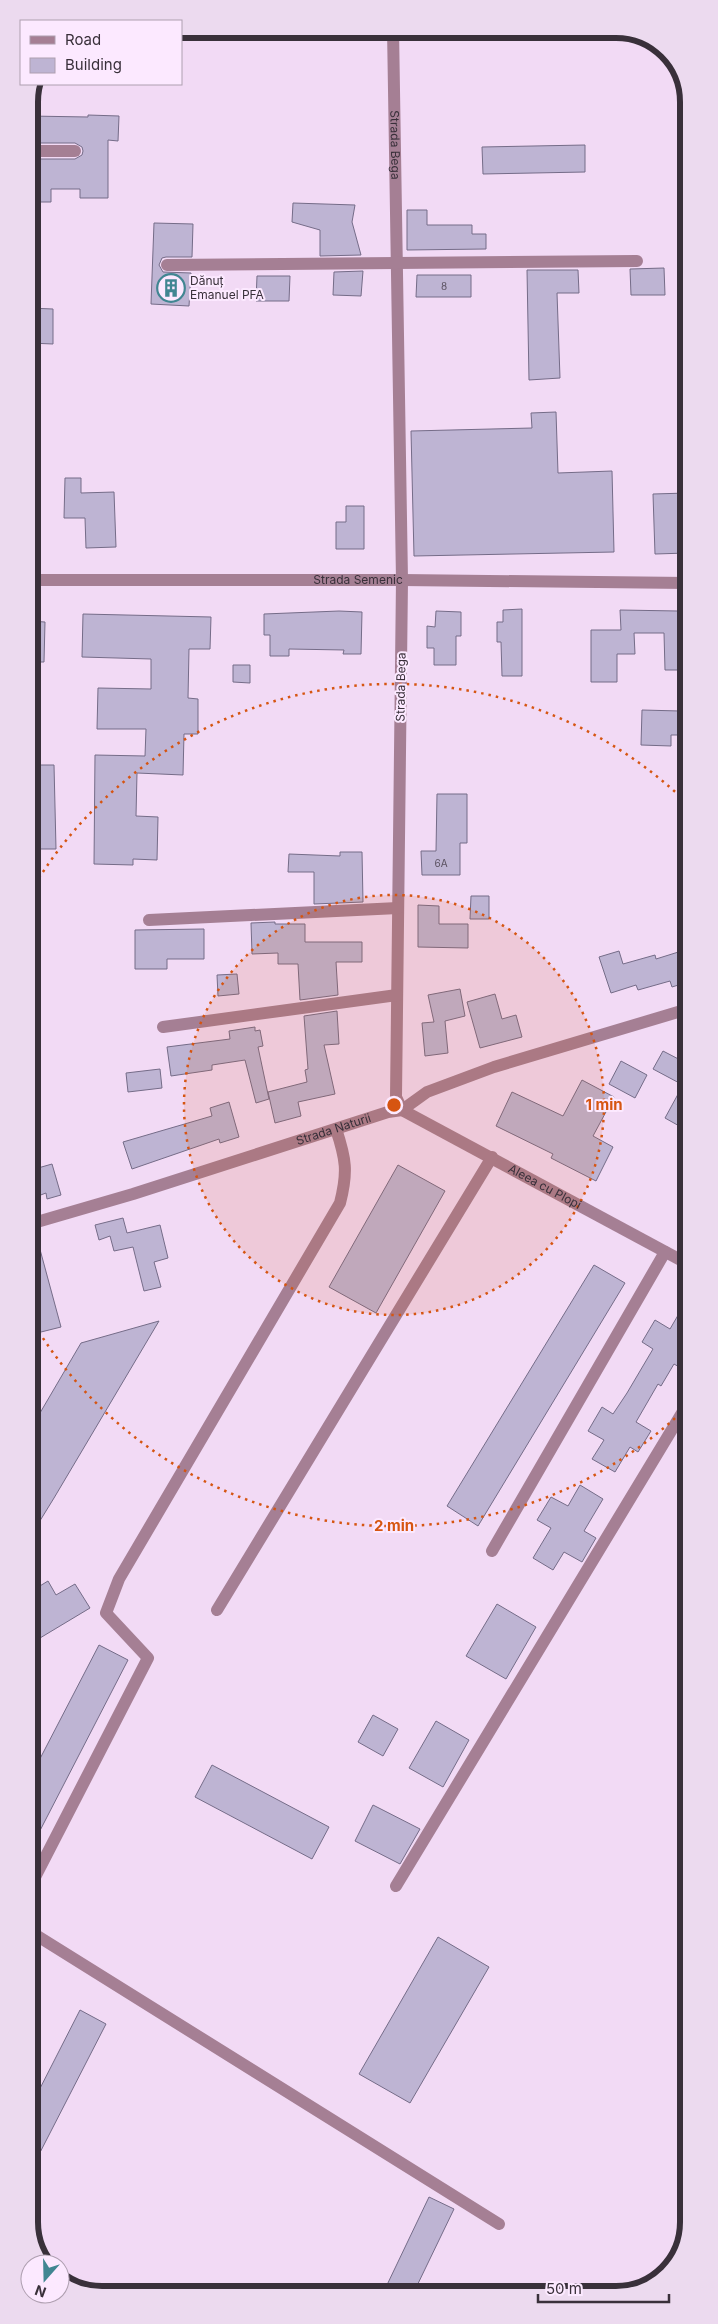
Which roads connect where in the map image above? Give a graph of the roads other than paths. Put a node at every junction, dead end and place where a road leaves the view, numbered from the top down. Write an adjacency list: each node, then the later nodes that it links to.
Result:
1 (394, 38): 5 (street, Strada Bega)
2 (38, 151): 3 (street)
3 (75, 151)
4 (637, 261): 5 (street)
5 (396, 262): 6 (street); 8 (street, Strada Bega)
6 (167, 265)
7 (38, 580): 8 (street, Strada Semenic)
8 (402, 580): 9 (street, Strada Semenic); 10 (street, Strada Bega)
9 (680, 583)
10 (398, 908): 11 (street); 12 (street, Strada Bega)
11 (149, 920)
12 (397, 995): 14 (street); 15 (street, Strada Bega)
13 (680, 1011): 15 (street, Strada Naturii)
14 (163, 1027)
15 (402, 1110): 16 (street, Strada Naturii); 17 (street, Aleea cu Plopi)
16 (336, 1129): 18 (street, Strada Naturii); 24 (street)
17 (492, 1157): 19 (street, Aleea cu Plopi); 23 (street)
18 (38, 1222)
19 (665, 1252): 20 (street, Aleea cu Plopi); 22 (street)
20 (680, 1260)
21 (680, 1416): 25 (street)
22 (492, 1551)
23 (217, 1610)
24 (38, 1871)
25 (396, 1886)
26 (38, 1936): 27 (street)
27 (499, 2224)

